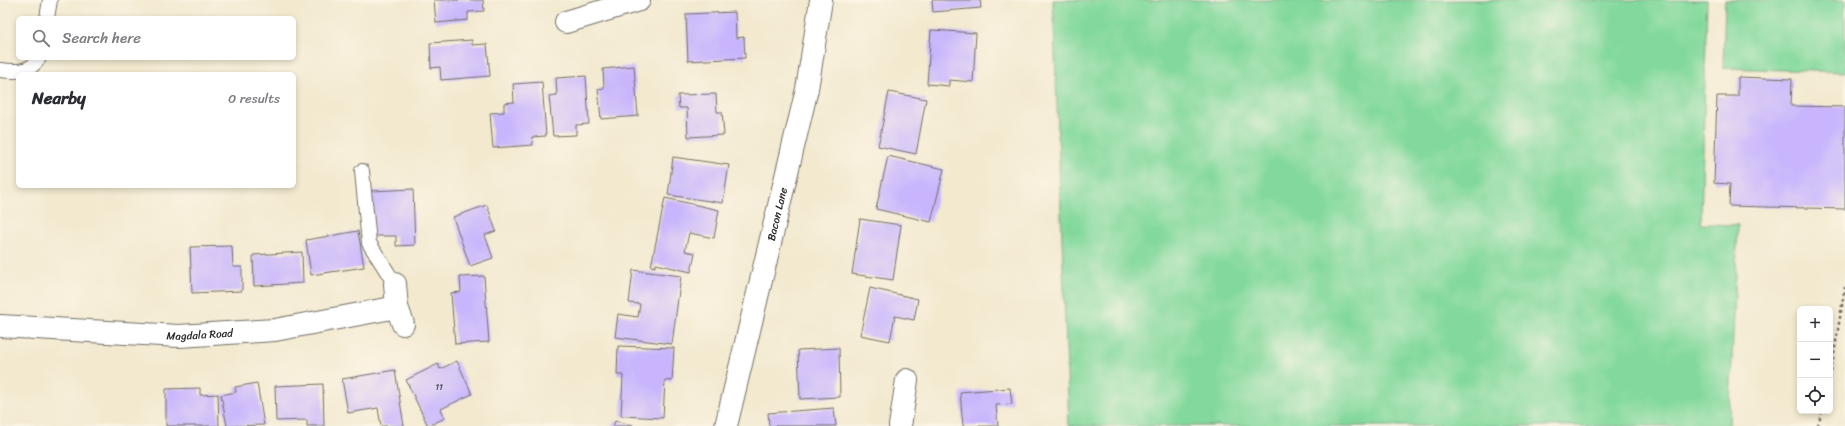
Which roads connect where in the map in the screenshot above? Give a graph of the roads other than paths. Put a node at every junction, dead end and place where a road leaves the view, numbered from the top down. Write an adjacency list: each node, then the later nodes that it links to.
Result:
1 (50, 0): 4 (lane)
2 (638, 0): 5 (street)
3 (821, 0): 14 (street, Bacon Lane)
4 (46, 16)
5 (566, 22)
6 (38, 60): 8 (lane)
7 (0, 70): 9 (lane)
8 (23, 72)
9 (23, 72)
10 (362, 170): 11 (lane)
11 (395, 284): 12 (street, Magdala Road)
12 (0, 326)
13 (907, 380): 15 (street)
14 (726, 426)
15 (900, 426)

